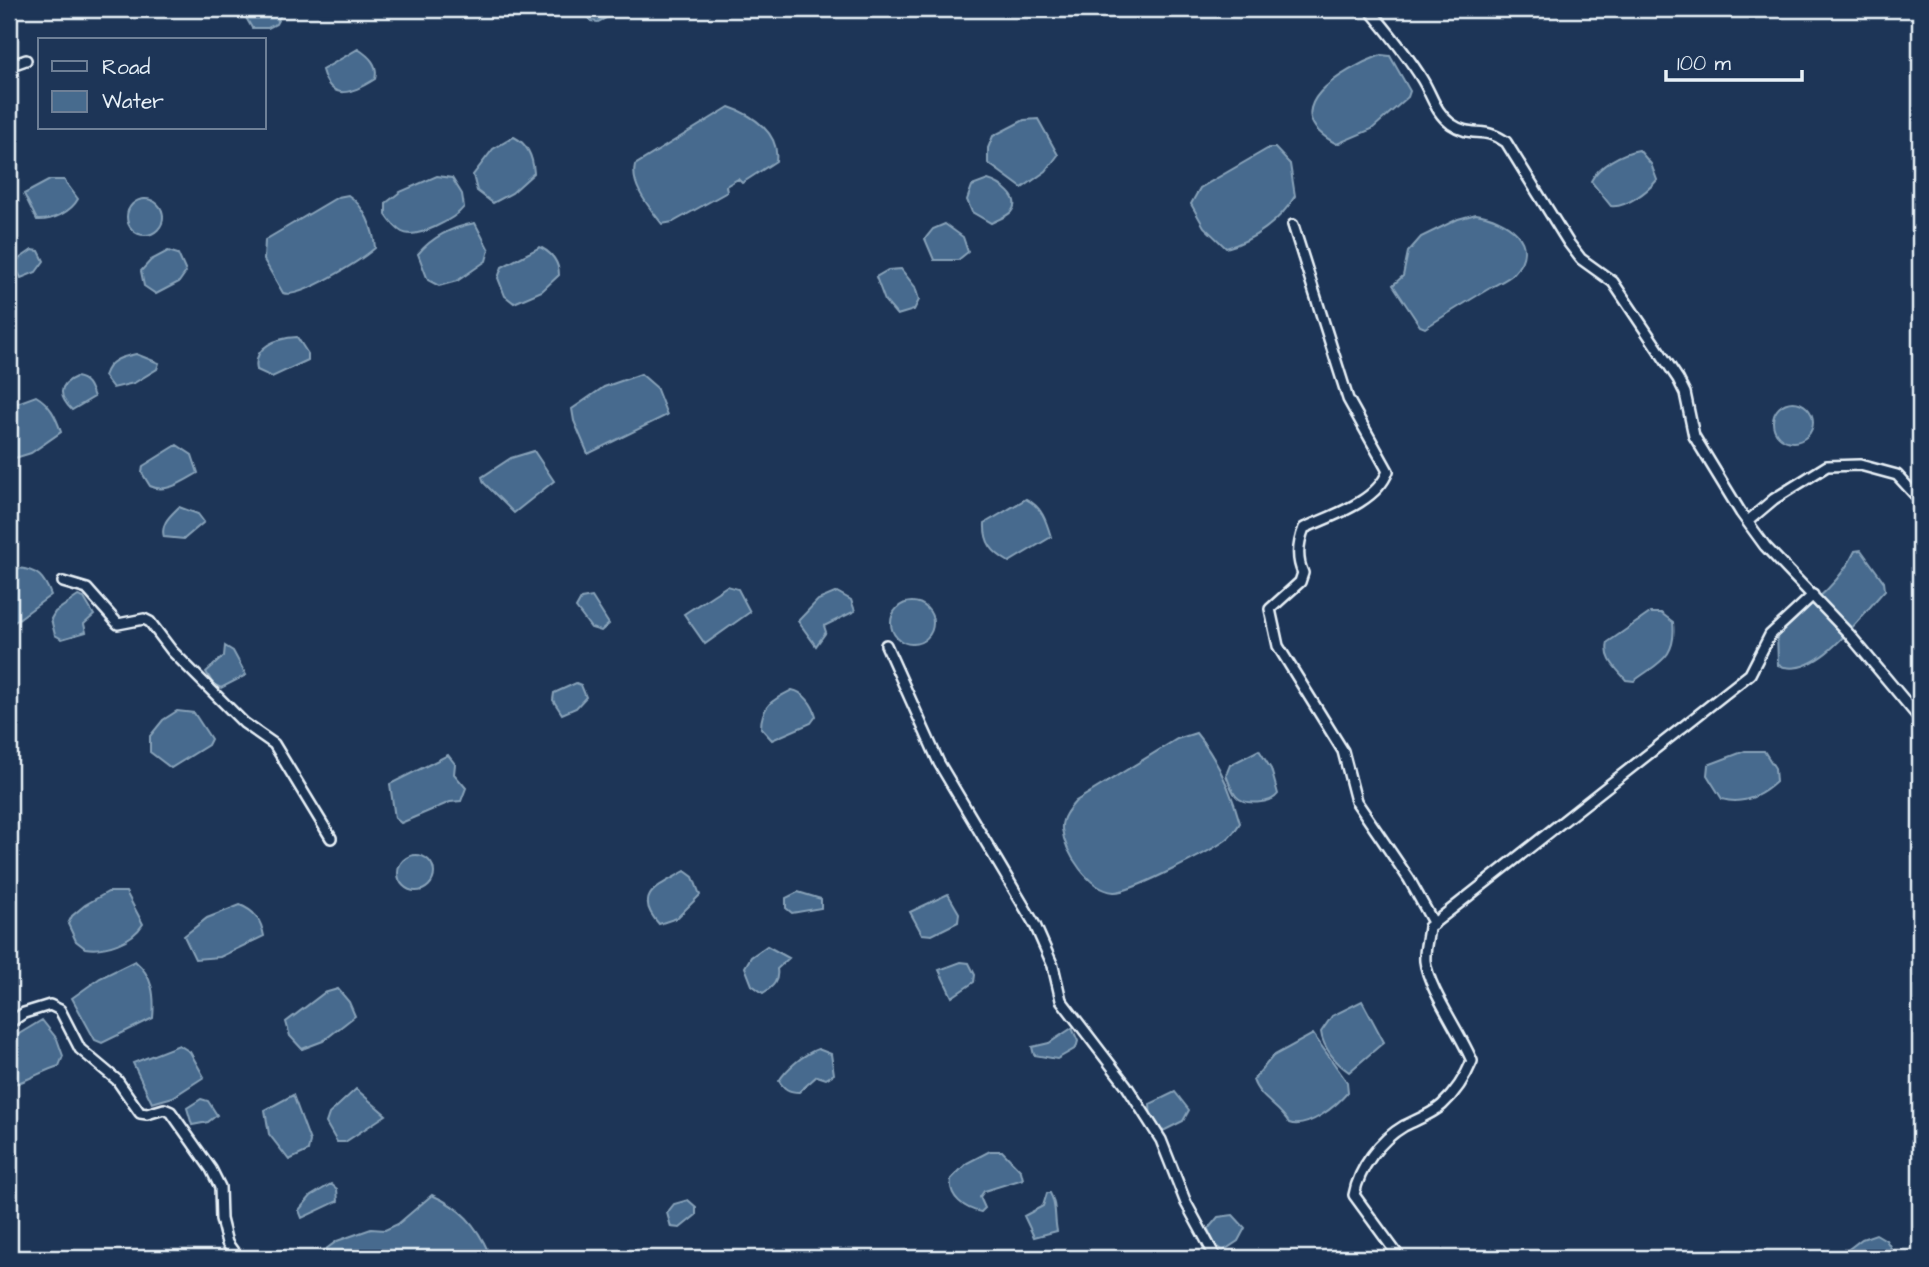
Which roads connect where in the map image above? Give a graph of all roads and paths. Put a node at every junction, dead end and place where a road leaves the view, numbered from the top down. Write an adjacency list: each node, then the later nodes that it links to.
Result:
1 (1369, 9): 6 (street)
2 (26, 60): 3 (street)
3 (9, 66)
4 (1293, 225): 12 (street)
5 (1920, 500): 6 (street)
6 (1748, 521): 8 (street)
7 (63, 582): 11 (street)
8 (1813, 595): 10 (street); 12 (street)
9 (886, 645): 15 (street)
10 (1920, 719)
11 (331, 838)
12 (1434, 924): 16 (street)
13 (9, 1023): 14 (street)
14 (238, 1258)
15 (1216, 1258)
16 (1400, 1258)

